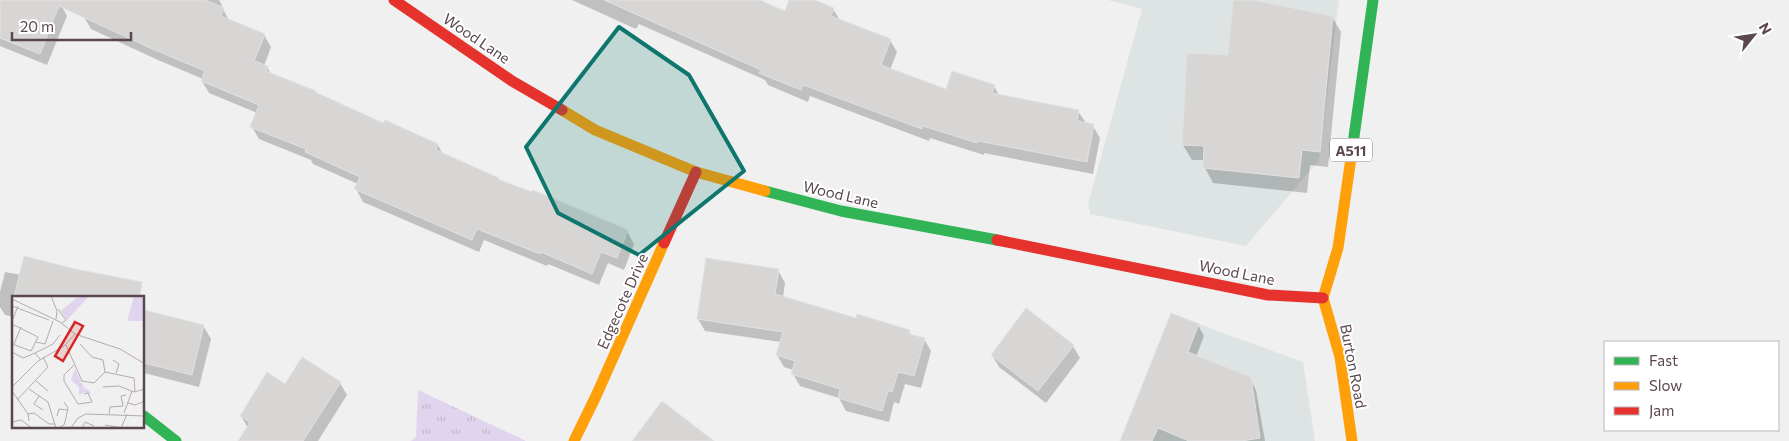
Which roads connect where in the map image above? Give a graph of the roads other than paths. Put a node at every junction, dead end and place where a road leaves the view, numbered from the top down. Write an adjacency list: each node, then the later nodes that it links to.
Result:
1 (394, 0): 3 (main road, Wood Lane)
2 (1373, 0): 4 (main road, A511)
3 (696, 172): 4 (main road, Wood Lane); 7 (main road, Edgecote Drive)
4 (1324, 298): 8 (main road, Burton Road)
5 (145, 417): 6 (main road)
6 (176, 441)
7 (574, 441)
8 (1352, 441)

